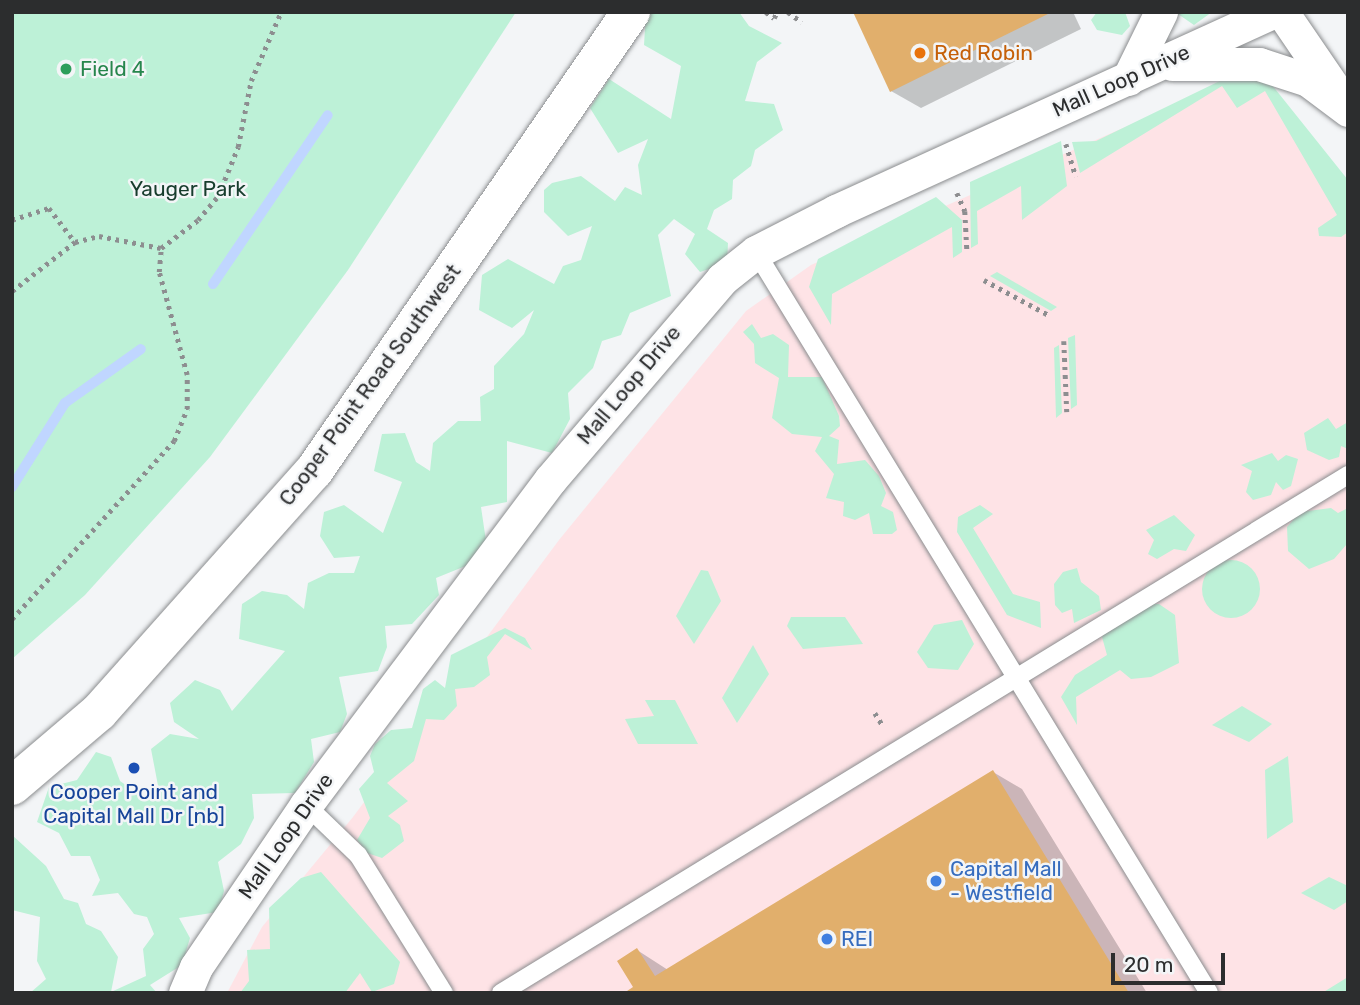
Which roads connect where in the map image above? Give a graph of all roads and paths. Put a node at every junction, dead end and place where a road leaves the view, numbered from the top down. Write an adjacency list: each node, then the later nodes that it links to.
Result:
1 (281, 12): 18 (path)
2 (631, 12): 31 (main road, Cooper Point Road Southwest)
3 (766, 12): 4 (path)
4 (777, 12)
5 (788, 12): 9 (path)
6 (1161, 12): 11 (street)
7 (1272, 12): 10 (street, Mall Loop Drive)
8 (1282, 12): 12 (street)
9 (802, 22)
10 (1159, 64): 11 (street, Mall Loop Drive); 12 (street)
11 (1128, 79): 20 (street, Mall Loop Drive)
12 (1348, 109)
13 (1066, 143): 14 (path)
14 (1076, 177)
15 (956, 191): 19 (path)
16 (12, 220): 17 (path)
17 (75, 242): 18 (path); 22 (path)
18 (162, 248): 27 (path)
19 (967, 250)
20 (756, 252): 28 (lane); 32 (street, Mall Loop Drive)
21 (984, 280): 23 (path)
22 (12, 291)
23 (1047, 314)
24 (1064, 341): 25 (path)
25 (1067, 412)
26 (1348, 475): 28 (lane)
27 (12, 620)
28 (1014, 679): 35 (lane); 36 (lane)
29 (875, 713): 30 (path)
30 (883, 726)
31 (12, 786)
32 (306, 805): 33 (street, Mall Loop Drive); 34 (lane)
33 (185, 993)
34 (444, 993)
35 (501, 993)
36 (1209, 993)

